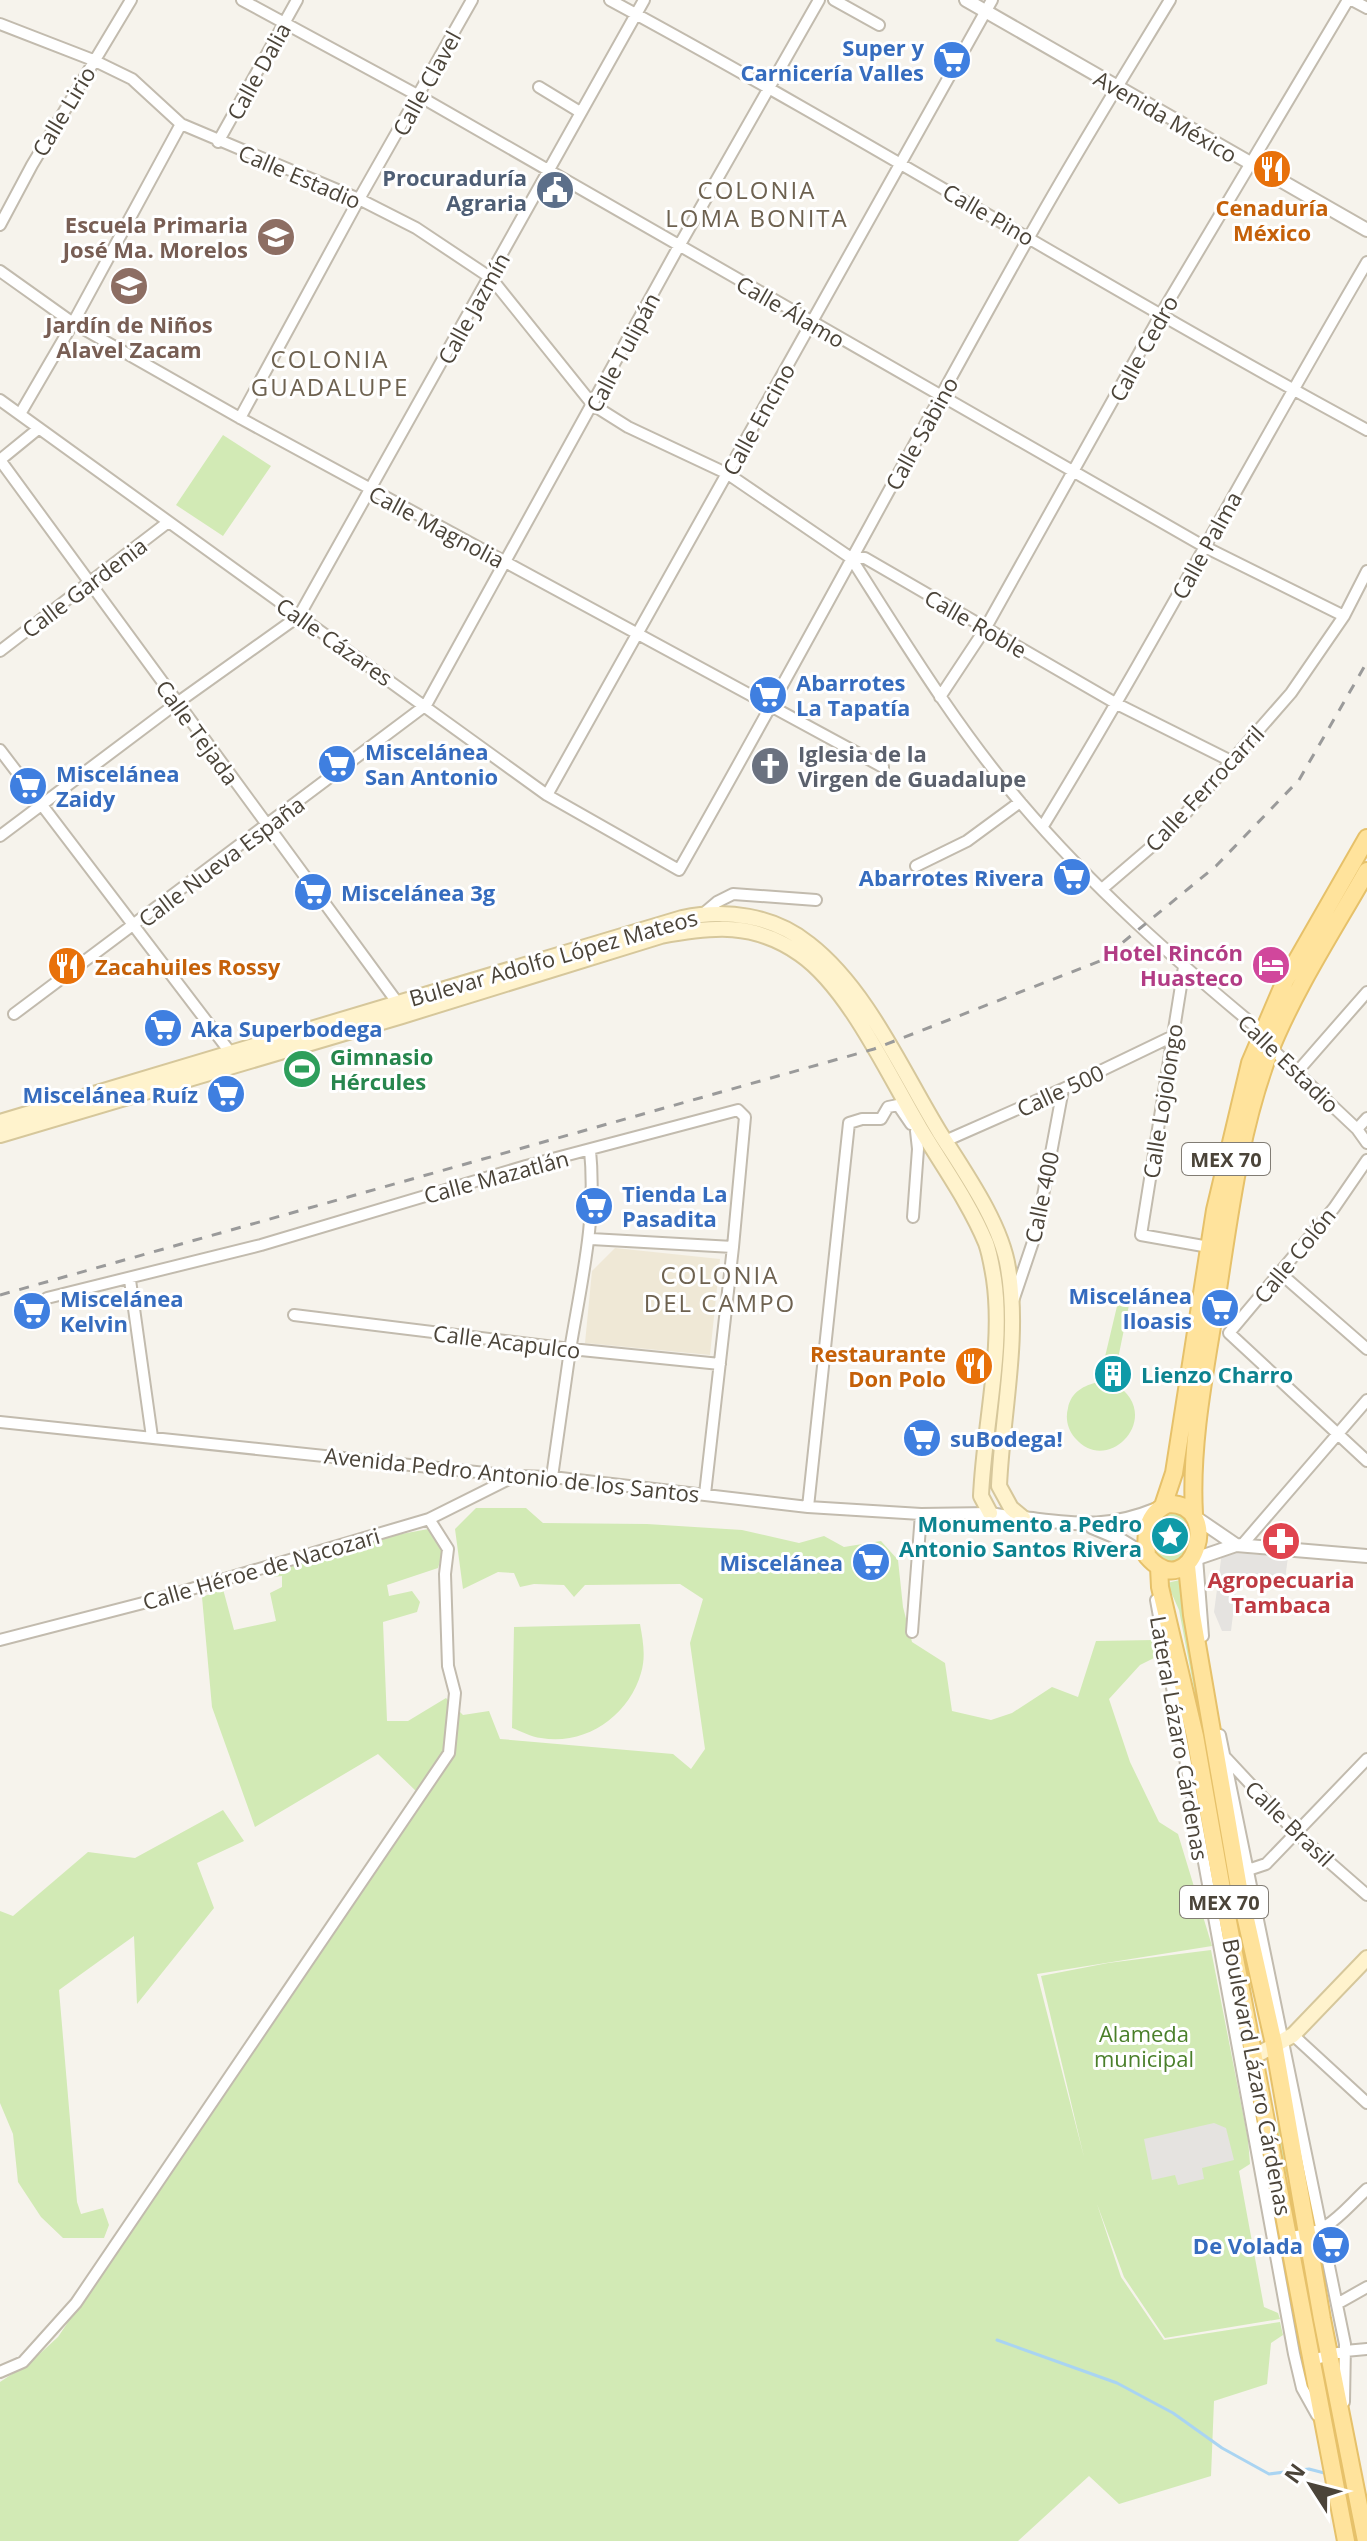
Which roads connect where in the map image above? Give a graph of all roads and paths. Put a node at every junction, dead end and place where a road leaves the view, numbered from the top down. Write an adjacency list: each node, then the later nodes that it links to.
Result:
1 (131, 0): 18 (street, Calle Lirio)
2 (242, 0): 16 (street, Calle Álamo)
3 (297, 0): 16 (street, Calle Dalia)
4 (472, 0): 22 (street, Calle Clavel)
5 (610, 0): 14 (street, Calle Pino)
6 (644, 0): 14 (street, Calle Jazmín)
7 (819, 0): 21 (street, Calle Tulipán)
8 (834, 0): 17 (street)
9 (966, 0): 12 (street, Avenida México)
10 (1170, 0): 20 (street, Calle Sabino)
11 (1350, 0): 13 (street); 27 (street, Calle Cedro)
12 (988, 6): 20 (street, Avenida México); 26 (street, Calle Encino)
13 (1367, 8)
14 (636, 14): 21 (street, Calle Pino); 23 (street, Calle Jazmín)
15 (0, 24): 18 (street, Calle Estadio)
16 (284, 24): 22 (street, Calle Álamo); 25 (street, Calle Dalia)
17 (879, 25)
18 (93, 60): 24 (street, Calle Estadio); 30 (street, Calle Lirio)
19 (539, 87): 23 (street)
20 (1117, 88): 27 (street, Avenida México); 32 (street, Calle Sabino)
21 (769, 90): 26 (street, Calle Pino); 33 (street, Calle Tulipán)
22 (419, 96): 28 (street, Calle Álamo); 29 (street, Calle Clavel)
23 (580, 112): 28 (street, Calle Jazmín)
24 (181, 124): 25 (street, Calle Estadio); 38 (street)
25 (218, 142): 29 (street, Calle Estadio)
26 (901, 162): 32 (street, Calle Pino); 39 (street, Calle Encino)
27 (1249, 163): 31 (street, Avenida México); 37 (street, Calle Cedro)
28 (547, 171): 33 (street, Calle Álamo); 36 (street, Calle Jazmín)
29 (359, 199): 36 (street, Calle Estadio); 45 (street, Calle Clavel)
30 (0, 225)
31 (1367, 230)
32 (1029, 237): 37 (street, Calle Pino); 41 (street, Calle Sabino)
33 (679, 246): 39 (street, Calle Álamo); 43 (street, Calle Tulipán)
34 (1367, 262): 40 (street, Calle Palma)
35 (0, 271): 38 (street, Calle Magnolia)
36 (491, 278): 43 (street, Calle Estadio); 51 (street, Calle Jazmín)
37 (1161, 314): 40 (street, Calle Pino); 49 (street, Calle Cedro)
38 (73, 323): 44 (street); 45 (street, Calle Magnolia)
39 (811, 323): 41 (street, Calle Álamo); 50 (street, Calle Encino)
40 (1293, 389): 47 (street, Calle Pino); 53 (street, Calle Palma)
41 (941, 396): 49 (street, Calle Álamo); 54 (street, Calle Sabino)
42 (0, 400): 44 (street, Calle Cázares)
43 (593, 405): 50 (street, Calle Estadio); 55 (street, Calle Tulipán)
44 (20, 414): 46 (street, Calle Cázares)
45 (240, 418): 51 (street, Calle Magnolia)
46 (38, 429): 48 (street); 52 (street, Calle Cázares)
47 (1367, 430)
48 (0, 460): 57 (street, Calle Tejada)
49 (1074, 471): 53 (street, Calle Álamo); 60 (street, Calle Cedro)
50 (728, 474): 54 (street, Calle Roble); 61 (street, Calle Encino)
51 (370, 490): 55 (street, Calle Magnolia); 58 (street, Calle Jazmín)
52 (167, 523): 57 (street, Calle Gardenia); 58 (street, Calle Cázares)
53 (1205, 547): 59 (street, Calle Álamo); 65 (street, Calle Palma)
54 (851, 558): 60 (street, Calle Roble); 63 (street); 67 (street, Calle Sabino)
55 (507, 563): 61 (street, Calle Magnolia); 66 (street, Calle Tulipán)
56 (1367, 571): 59 (street, Calle Ferrocarril)
57 (89, 583): 62 (street, Calle Gardenia); 64 (street, Calle Tejada)
58 (299, 616): 64 (street); 66 (street, Calle Cázares)
59 (1344, 616): 69 (street, Calle Ferrocarril)
60 (985, 629): 63 (street, Calle Cedro); 65 (street, Calle Roble)
61 (637, 635): 67 (street, Calle Magnolia); 71 (street, Calle Encino)
62 (0, 651)
63 (940, 697): 72 (street)
64 (177, 703): 73 (street); 75 (street, Calle Tejada)
65 (1117, 704): 69 (street, Calle Roble); 74 (street, Calle Palma)
66 (426, 705): 71 (street, Calle Cázares); 75 (street, Calle Nueva España)
67 (772, 708): 70 (street, Calle Magnolia); 79 (street, Calle Sabino)
68 (0, 750): 73 (street)
69 (1233, 762): 81 (street, Calle Ferrocarril)
70 (883, 767)
71 (547, 795): 79 (street, Calle Cázares)
72 (1020, 802): 74 (street); 78 (street)
73 (41, 804): 76 (street); 84 (street)
74 (1043, 826): 81 (street)
75 (267, 827): 84 (street, Calle Nueva España); 87 (street, Calle Tejada)
76 (0, 836)
77 (1367, 838): 89 (main road, MEX 70)
78 (916, 866)
79 (679, 870)
80 (1367, 871): 91 (main road, MEX 70)
81 (1102, 889): 85 (street, Calle Estadio)
82 (816, 900): 83 (street)
83 (704, 913): 87 (main road, Bulevar Adolfo López Mateos); 100 (main road, Bulevar Adolfo López Mateos)
84 (132, 927): 88 (street, Calle Nueva España); 92 (street)
85 (1184, 967): 89 (street, Calle Estadio); 90 (street, Calle Lojolongo)
86 (1367, 992): 93 (street)
87 (400, 1009): 92 (main road, Bulevar Adolfo López Mateos); 98 (main road, Bulevar Adolfo López Mateos); 99 (main road, Bulevar Adolfo López Mateos)
88 (14, 1014)
89 (1262, 1032): 91 (street, Calle Estadio); 107 (main road, MEX 70)
90 (1173, 1036): 94 (street, Calle 500); 107 (street, Calle Lojolongo)
91 (1271, 1048): 93 (street, Calle Estadio); 113 (main road, MEX 70)
92 (230, 1052): 96 (main road, Bulevar Adolfo López Mateos)
93 (1297, 1072): 97 (street, Calle Estadio)
94 (1063, 1089): 100 (street, Calle 500); 111 (street, Calle 400)
95 (1367, 1118): 97 (street)
96 (0, 1122)
97 (1357, 1129): 101 (street, Calle Estadio)
98 (919, 1131): 104 (street); 126 (street); 128 (main road, Bulevar Adolfo López Mateos)
99 (0, 1135)
100 (945, 1141): 111 (main road, Bulevar Adolfo López Mateos)
101 (1367, 1143)
102 (590, 1150): 105 (street, Calle Mazatlán); 106 (street); 109 (street, Calle Mazatlán)
103 (1367, 1160): 108 (street, Calle Colón)
104 (913, 1217)
105 (591, 1239): 106 (street); 115 (street, Calle Mazatlán)
106 (733, 1247): 117 (street)
107 (1209, 1247): 127 (main road, MEX 70)
108 (1280, 1273): 114 (street, Calle Colón); 116 (street)
109 (130, 1280): 110 (street); 121 (street)
110 (47, 1298)
111 (1013, 1302): 131 (main road, Bulevar Adolfo López Mateos)
112 (294, 1315): 115 (street, Calle Acapulco)
113 (1211, 1333): 114 (street); 130 (main road, MEX 70)
114 (1229, 1333): 120 (street)
115 (571, 1349): 117 (street, Calle Acapulco); 124 (street, Calle Mazatlán)
116 (1367, 1349)
117 (720, 1364): 125 (street)
118 (1367, 1400): 120 (street)
119 (0, 1422): 121 (street, Avenida Pedro Antonio de los Santos)
120 (1338, 1435): 122 (street); 134 (street)
121 (152, 1437): 123 (street, Avenida Pedro Antonio de los Santos)
122 (1367, 1461)
123 (515, 1476): 124 (street, Avenida Pedro Antonio de los Santos); 132 (street, Calle Héroe de Nacozari)
124 (552, 1477): 125 (street, Avenida Pedro Antonio de los Santos)
125 (705, 1494): 126 (street, Avenida Pedro Antonio de los Santos)
126 (808, 1507): 129 (street, Avenida Pedro Antonio de los Santos)
127 (1160, 1507): 130 (main road); 133 (street); 137 (main road, MEX 70)
128 (990, 1513): 129 (street, Avenida Pedro Antonio de los Santos); 131 (street, Avenida Pedro Antonio de los Santos)
129 (921, 1514): 138 (street)
130 (1195, 1515): 134 (street); 136 (main road, MEX 70)
131 (1023, 1518): 133 (street)
132 (429, 1519): 139 (street, Calle Héroe de Nacozari); 158 (street)
133 (1089, 1526): 137 (street)
134 (1239, 1545): 135 (street); 136 (street)
135 (1367, 1556)
136 (1192, 1561): 137 (main road); 141 (street, Lateral Lázaro Cárdenas); 141 (main road, Boulevard Lázaro Cárdenas / MEX 70)
137 (1152, 1562): 140 (main road, Boulevard Lázaro Cárdenas / MEX 70); 159 (street, Lateral Lázaro Cárdenas)
138 (912, 1632)
139 (0, 1640)
140 (1195, 1736): 141 (main road); 148 (main road, Boulevard Lázaro Cárdenas / MEX 70)
141 (1219, 1747): 143 (street, Calle Brasil); 144 (street, Lateral Lázaro Cárdenas); 147 (main road, Boulevard Lázaro Cárdenas / MEX 70)
142 (1367, 1759): 143 (street)
143 (1296, 1833): 144 (street); 145 (street, Calle Brasil)
144 (1248, 1870): 147 (street, Lateral Lázaro Cárdenas)
145 (1367, 1895)
146 (1367, 1958): 147 (main road)
147 (1284, 2040): 148 (main road); 149 (street); 151 (main road, Boulevard Lázaro Cárdenas / MEX 70)
148 (1255, 2056): 152 (main road, Boulevard Lázaro Cárdenas / MEX 70)
149 (1367, 2103)
150 (1367, 2189): 151 (street)
151 (1315, 2233): 152 (street); 154 (street); 156 (main road, Boulevard Lázaro Cárdenas / MEX 70)
152 (1288, 2237): 157 (main road, Boulevard Lázaro Cárdenas / MEX 70)
153 (1367, 2287): 154 (street)
154 (1337, 2304): 156 (street)
155 (1367, 2349): 156 (street)
156 (1338, 2352): 157 (street); 160 (main road, Boulevard Lázaro Cárdenas / MEX 70)
157 (1312, 2360): 159 (main road, Boulevard Lázaro Cárdenas / MEX 70)
158 (0, 2372)
159 (1326, 2432): 161 (main road, Boulevard Lázaro Cárdenas / MEX 70)
160 (1359, 2508): 161 (main road); 163 (main road, Boulevard Lázaro Cárdenas / MEX 70)
161 (1341, 2510): 162 (main road, Boulevard Lázaro Cárdenas / MEX 70)
162 (1346, 2541)
163 (1366, 2541)

